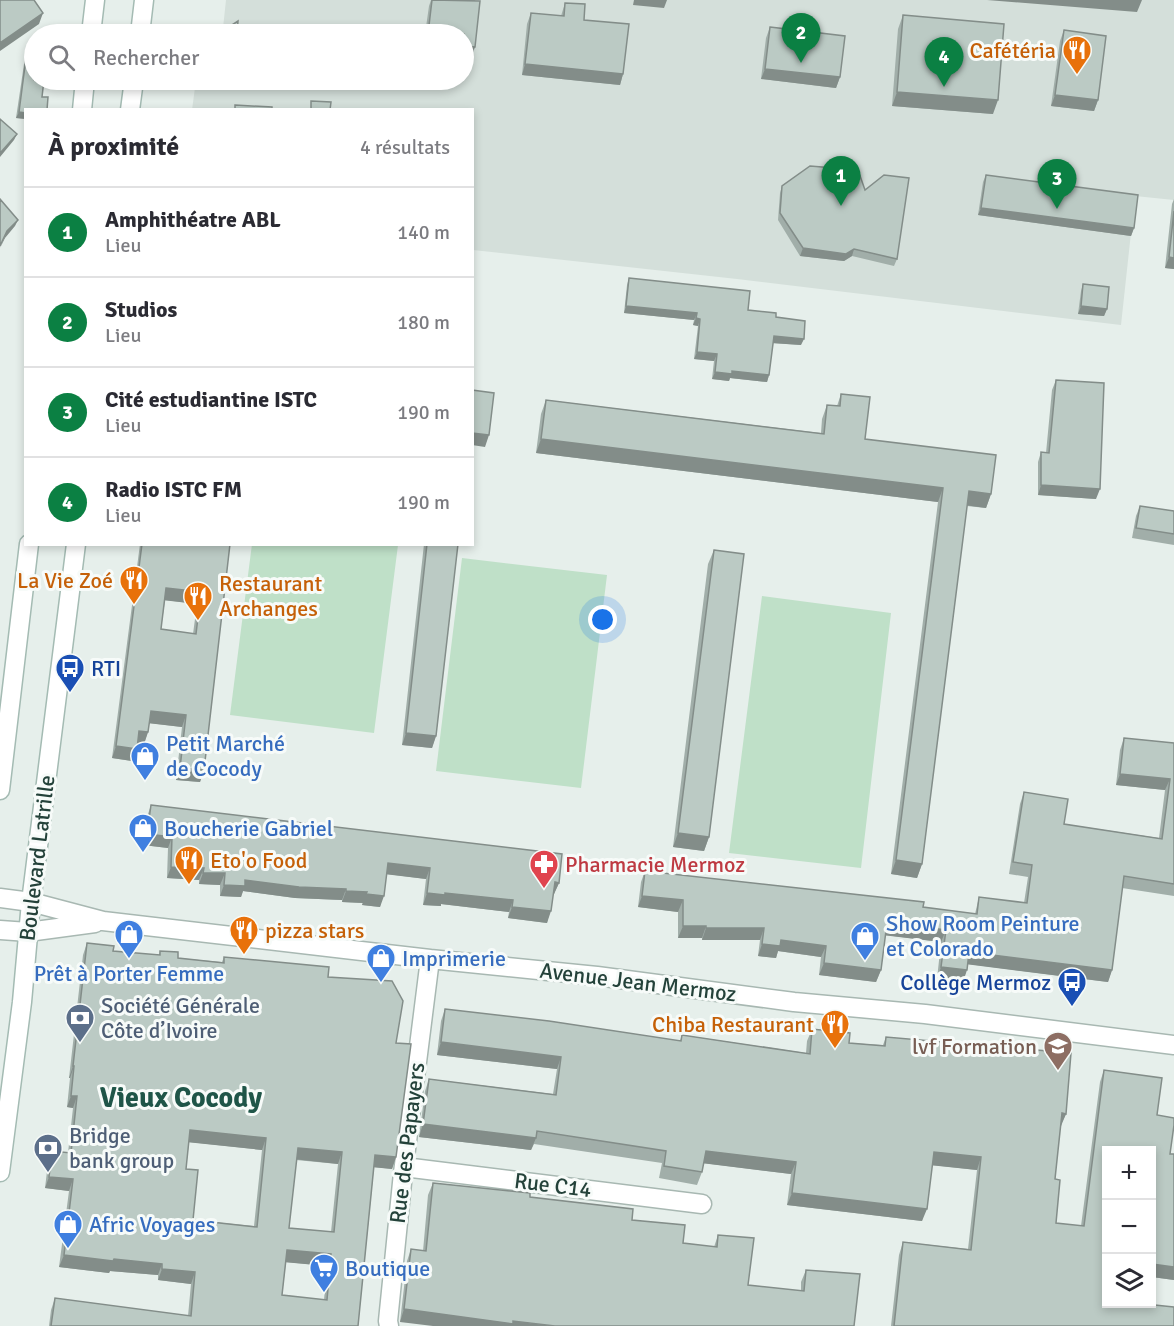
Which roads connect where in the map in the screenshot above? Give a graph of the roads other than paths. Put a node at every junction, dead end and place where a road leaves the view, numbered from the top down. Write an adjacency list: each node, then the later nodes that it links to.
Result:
1 (95, 0): 3 (street)
2 (144, 0): 4 (street)
3 (92, 24)
4 (141, 24)
5 (84, 90): 7 (street)
6 (133, 90): 8 (street)
7 (82, 108)
8 (130, 108)
9 (30, 546): 11 (street, Boulevard Latrille)
10 (76, 546): 13 (street, Boulevard Latrille)
11 (0, 790)
12 (0, 898): 13 (street, Avenue Jean Mermoz)
13 (31, 902): 14 (street, Avenue Jean Mermoz); 16 (street, Boulevard Latrille)
14 (103, 921): 16 (street, Avenue Jean Mermoz); 17 (street, Avenue Jean Mermoz)
15 (0, 930): 16 (street, Avenue Jean Mermoz)
16 (28, 932): 20 (street, Boulevard Latrille)
17 (430, 959): 18 (street, Avenue Jean Mermoz); 19 (street, Rue des Papayers)
18 (1174, 1045)
19 (404, 1167): 21 (street, Rue C14); 22 (street, Rue des Papayers)
20 (0, 1172)
21 (702, 1204)
22 (389, 1326)

